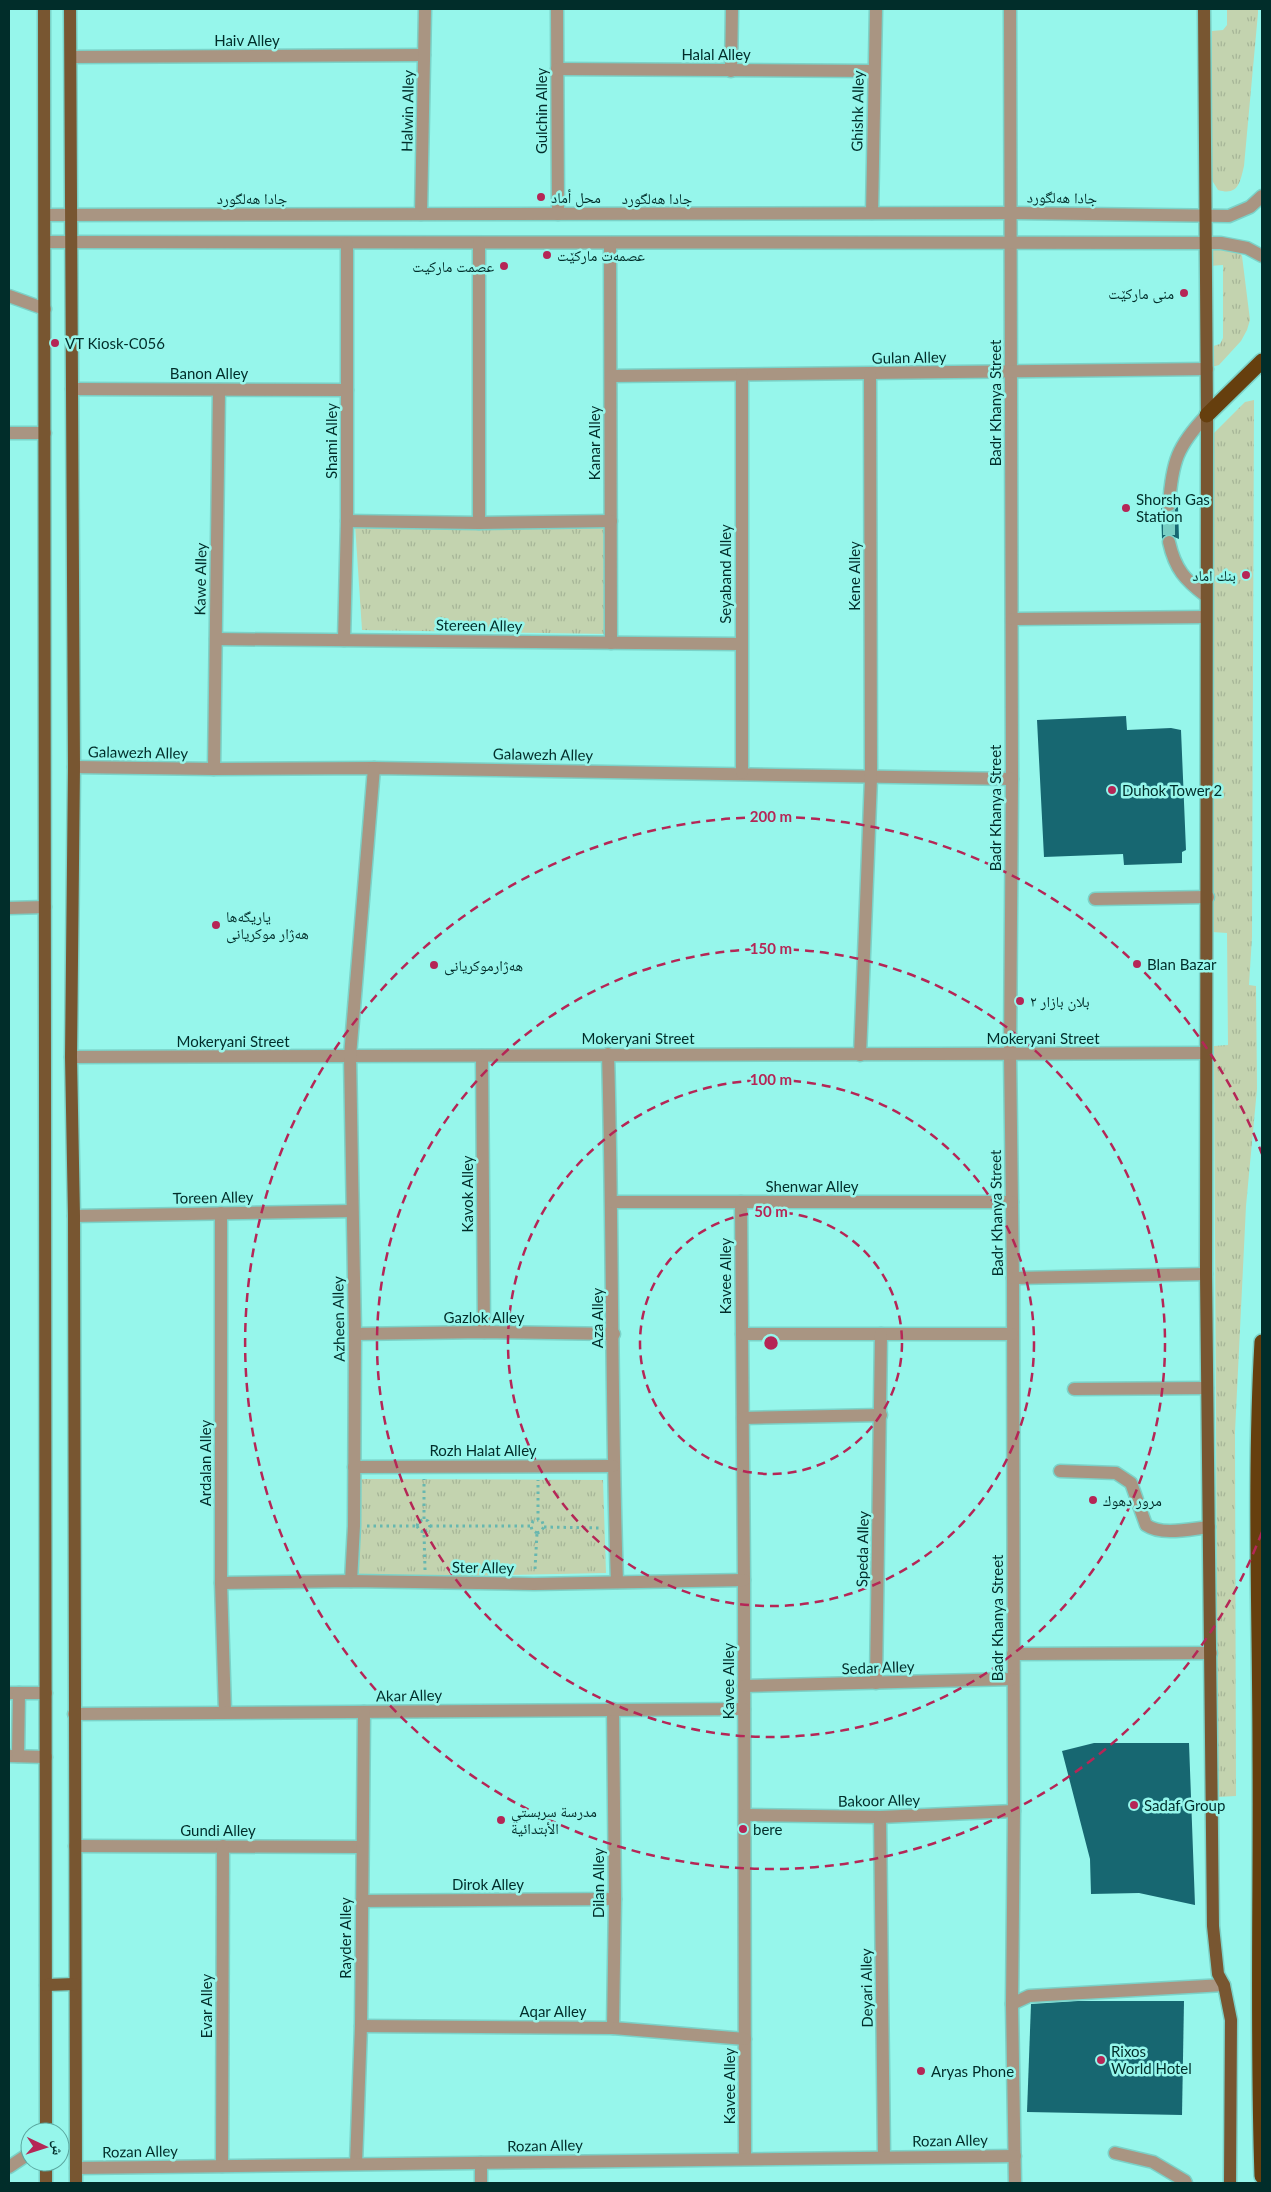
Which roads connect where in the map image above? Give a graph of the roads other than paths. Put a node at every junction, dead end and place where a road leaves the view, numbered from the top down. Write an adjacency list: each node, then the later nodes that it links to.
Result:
1 (44, 9): 19 (main road)
2 (70, 9): 10 (main road)
3 (425, 9): 9 (street, Halwin Alley)
4 (557, 9): 11 (street, Gulchin Alley)
5 (732, 9): 12 (street)
6 (876, 9): 13 (street, Ghishk Alley)
7 (1010, 9): 16 (street)
8 (1204, 9): 21 (main road)
9 (424, 55): 10 (street, Haiv Alley); 17 (street, Halwin Alley)
10 (71, 58): 20 (main road)
11 (558, 69): 12 (street, Halal Alley); 18 (street, Gulchin Alley)
12 (731, 70): 13 (street, Halal Alley)
13 (874, 71): 15 (street, Ghishk Alley)
14 (1262, 196): 21 (street, جادا هەلگورد)
15 (872, 213): 16 (street, جادا هەلگورد); 18 (street, جادا هەلگورد)
16 (1011, 213): 21 (street, جادا هەلگورد); 27 (street, Badr Khanya Street)
17 (421, 214): 18 (street, جادا هەلگورد); 20 (street, جادا هەلگورد)
18 (558, 214)
19 (45, 215): 20 (street, جادا هەلگورد); 22 (main road)
20 (71, 215): 23 (main road)
21 (1207, 215): 28 (main road)
22 (45, 242): 23 (street); 31 (main road)
23 (71, 242): 24 (street); 38 (main road)
24 (347, 243): 25 (street); 40 (street, Shami Alley)
25 (479, 243): 26 (street); 47 (street)
26 (610, 243): 27 (street); 37 (street, Kanar Alley)
27 (1011, 243): 28 (street); 34 (street, Badr Khanya Street)
28 (1206, 243): 29 (street); 33 (main road)
29 (1262, 256)
30 (9, 296): 31 (street)
31 (45, 310): 43 (main road)
32 (1262, 361): 41 (highway)
33 (1207, 369): 34 (street, Gulan Alley); 41 (main road)
34 (1011, 372): 35 (street, Gulan Alley); 51 (street, Badr Khanya Street)
35 (870, 374): 36 (street, Gulan Alley); 60 (street, Kene Alley)
36 (742, 375): 37 (street, Gulan Alley); 55 (street, Seyaband Alley)
37 (610, 376): 46 (street, Kanar Alley)
38 (72, 389): 39 (street, Banon Alley); 56 (main road)
39 (219, 390): 40 (street, Banon Alley); 52 (street, Kawe Alley)
40 (347, 390): 45 (street, Shami Alley)
41 (1207, 415): 44 (street); 49 (main road)
42 (9, 433): 43 (street)
43 (45, 433): 64 (main road)
44 (1169, 505)
45 (347, 521): 47 (street); 53 (street, Shami Alley)
46 (611, 522): 47 (street); 54 (street, Kanar Alley)
47 (479, 523)
48 (1169, 542): 49 (street)
49 (1206, 596): 50 (main road)
50 (1206, 617): 51 (street); 62 (main road)
51 (1012, 619): 61 (street, Badr Khanya Street)
52 (216, 639): 53 (street, Stereen Alley); 58 (street, Kawe Alley)
53 (344, 640): 54 (street, Stereen Alley)
54 (612, 643): 55 (street, Stereen Alley)
55 (741, 644): 59 (street, Seyaband Alley)
56 (74, 767): 58 (street, Galawezh Alley); 72 (main road)
57 (374, 768): 58 (street, Galawezh Alley); 59 (street, Galawezh Alley); 70 (street, Azheen Alley)
58 (214, 770)
59 (742, 773): 60 (street, Galawezh Alley)
60 (871, 778): 61 (street, Galawezh Alley); 69 (street, Kene Alley)
61 (1012, 779): 68 (street, Badr Khanya Street)
62 (1208, 897): 63 (street); 66 (main road)
63 (1095, 900)
64 (46, 907): 65 (street); 106 (main road)
65 (9, 908)
66 (1206, 1053): 68 (street, Mokeryani Street); 79 (main road)
67 (608, 1054): 69 (street, Mokeryani Street); 71 (street, Mokeryani Street); 73 (street, Aza Alley)
68 (1010, 1054): 69 (street, Mokeryani Street); 75 (street, Badr Khanya Street)
69 (860, 1055)
70 (350, 1056): 71 (street, Mokeryani Street); 72 (street, Mokeryani Street); 76 (street, Azheen Alley)
71 (482, 1056): 81 (street, Kavok Alley)
72 (71, 1057): 78 (main road)
73 (612, 1202): 74 (street, Shenwar Alley); 83 (street, Aza Alley)
74 (741, 1202): 75 (street, Shenwar Alley); 84 (street, Kavee Alley)
75 (1012, 1202): 80 (street, Badr Khanya Street)
76 (352, 1211): 77 (street, Toreen Alley); 82 (street, Azheen Alley)
77 (221, 1213): 78 (street, Toreen Alley); 99 (street, Ardalan Alley)
78 (74, 1216): 111 (main road)
79 (1206, 1274): 80 (street); 88 (main road)
80 (1013, 1278): 86 (street, Badr Khanya Street)
81 (484, 1332): 82 (street, Gazlok Alley); 83 (street, Gazlok Alley)
82 (355, 1334): 93 (street, Azheen Alley)
83 (614, 1334): 92 (street, Aza Alley)
84 (742, 1334): 85 (street); 91 (street, Kavee Alley)
85 (882, 1334): 86 (street); 90 (street, Speda Alley)
86 (1012, 1334): 101 (street, Badr Khanya Street)
87 (1262, 1342): 129 (highway)
88 (1207, 1388): 89 (street); 95 (main road)
89 (1074, 1389)
90 (881, 1415): 91 (street); 103 (street, Speda Alley)
91 (744, 1418): 96 (street, Kavee Alley)
92 (613, 1466): 93 (street, Rozh Halat Alley); 98 (street, Aza Alley)
93 (354, 1467): 97 (street, Azheen Alley)
94 (1060, 1471): 95 (street)
95 (1209, 1527): 100 (main road)
96 (744, 1580): 98 (street, Ster Alley); 104 (street, Kavee Alley)
97 (351, 1582): 98 (street, Ster Alley); 99 (street, Ster Alley)
98 (617, 1582)
99 (221, 1583): 109 (street, Ardalan Alley)
100 (1211, 1653): 101 (street); 124 (main road)
101 (1013, 1654): 102 (street, Badr Khanya Street)
102 (1013, 1679): 103 (street, Sedar Alley); 114 (street, Badr Khanya Street)
103 (876, 1683): 104 (street, Sedar Alley)
104 (744, 1686): 108 (street, Kavee Alley)
105 (14, 1693): 106 (street); 112 (street)
106 (46, 1693): 113 (main road)
107 (613, 1709): 108 (street, Akar Alley); 110 (street, Akar Alley); 120 (street, Dilan Alley)
108 (744, 1709): 115 (street, Kavee Alley)
109 (225, 1712): 110 (street, Akar Alley); 111 (street, Akar Alley)
110 (364, 1712): 119 (street, Rayder Alley)
111 (74, 1714): 117 (main road)
112 (14, 1756): 113 (street)
113 (46, 1757): 123 (main road)
114 (1014, 1811): 116 (street, Bakoor Alley); 125 (street, Badr Khanya Street)
115 (745, 1815): 116 (street, Bakoor Alley); 128 (street, Kavee Alley)
116 (880, 1818): 133 (street, Deyari Alley)
117 (75, 1846): 118 (street, Gundi Alley); 122 (main road)
118 (223, 1846): 119 (street, Gundi Alley); 138 (street, Evar Alley)
119 (362, 1847): 121 (street, Rayder Alley)
120 (615, 1899): 121 (street, Dirok Alley); 127 (street, Dilan Alley)
121 (362, 1901): 126 (street, Rayder Alley)
122 (75, 1984): 123 (main road); 140 (main road)
123 (46, 1985): 130 (main road)
124 (1224, 1985): 125 (street); 146 (main road)
125 (1012, 2004): 132 (street, Badr Khanya Street)
126 (361, 2026): 127 (street, Aqar Alley); 137 (street, Rayder Alley)
127 (613, 2028): 128 (street, Aqar Alley)
128 (745, 2039): 134 (street, Kavee Alley)
129 (1261, 2114): 141 (highway)
130 (46, 2122)
131 (1115, 2153): 145 (street)
132 (1015, 2156): 133 (street, Rozan Alley); 144 (street, Badr Khanya Street)
133 (884, 2157): 134 (street, Rozan Alley)
134 (745, 2159): 136 (street, Rozan Alley)
135 (20, 2160): 139 (street)
136 (481, 2163): 137 (street, Rozan Alley); 143 (street)
137 (356, 2164): 138 (street, Rozan Alley)
138 (222, 2166): 140 (street, Rozan Alley)
139 (9, 2167)
140 (76, 2168): 142 (main road)
141 (1262, 2176)
142 (76, 2183)
143 (481, 2183)
144 (1015, 2183)
145 (1186, 2183)
146 (1230, 2183)

